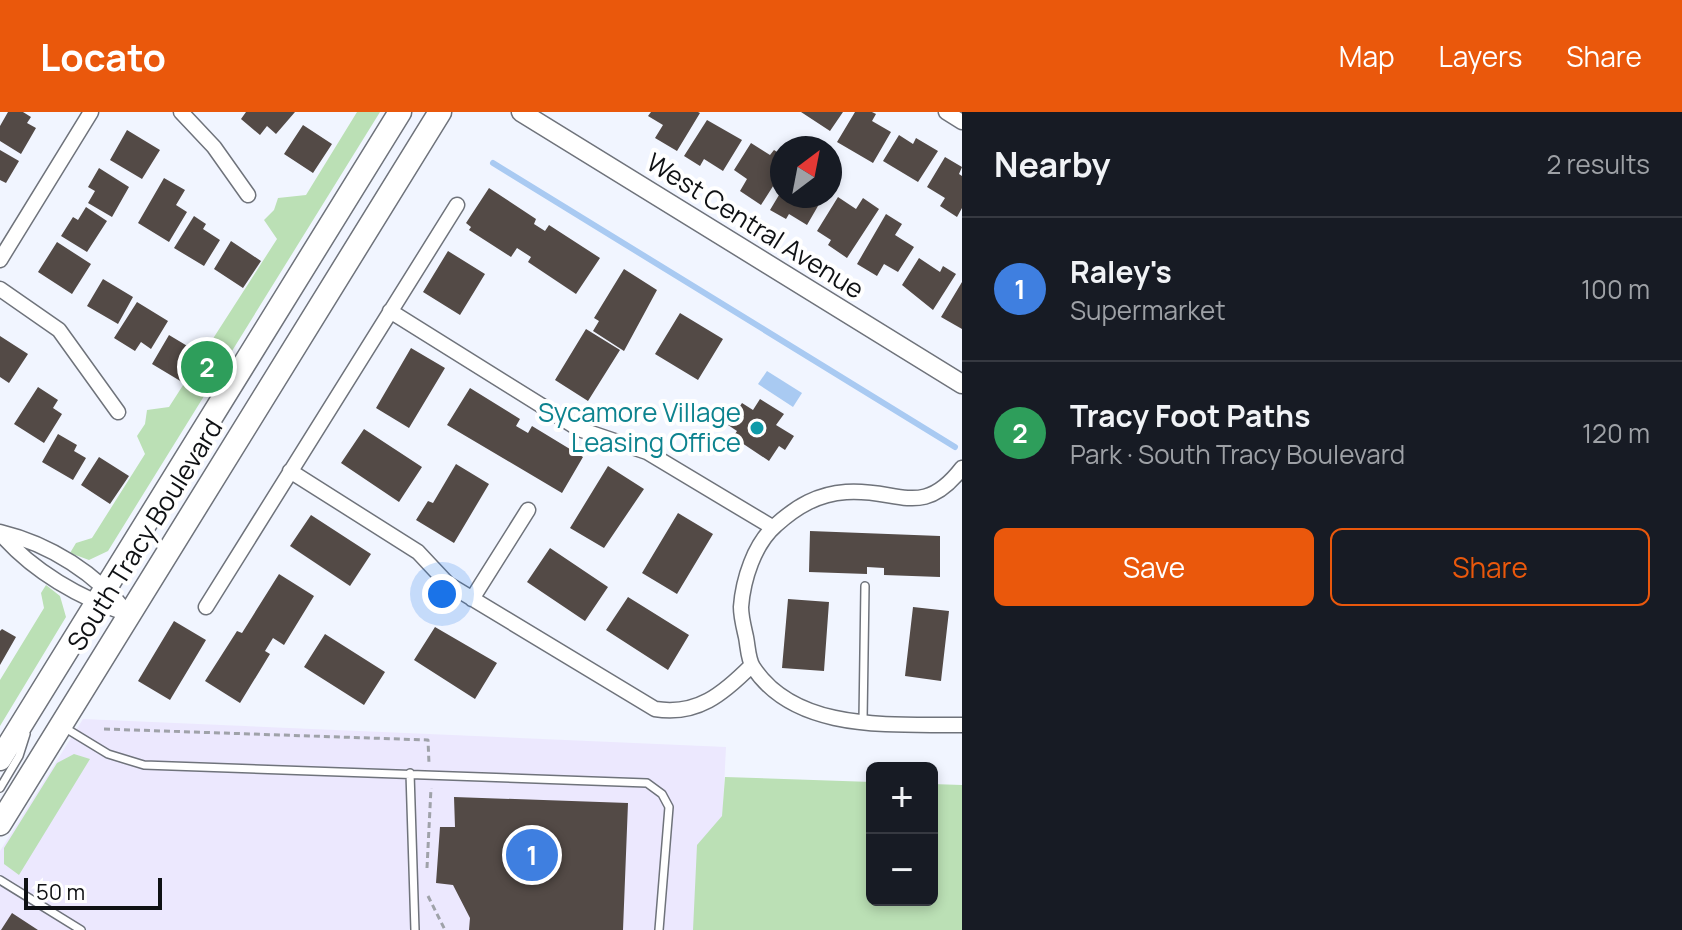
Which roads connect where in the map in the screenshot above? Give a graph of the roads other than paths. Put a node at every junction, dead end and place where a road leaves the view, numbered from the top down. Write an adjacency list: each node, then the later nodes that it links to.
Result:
1 (91, 112): 10 (street)
2 (181, 112): 8 (street)
3 (400, 112): 21 (main road, South Tracy Boulevard)
4 (440, 112): 24 (main road, South Tracy Boulevard)
5 (521, 112): 13 (street, West Central Avenue)
6 (946, 112): 7 (street)
7 (962, 122)
8 (248, 195)
9 (457, 205): 12 (street)
10 (0, 260)
11 (0, 289): 14 (street)
12 (390, 311): 16 (street); 18 (street)
13 (962, 384)
14 (118, 412)
15 (962, 468): 18 (street)
16 (290, 471): 22 (street); 23 (street)
17 (528, 510): 22 (street)
18 (772, 527): 25 (street)
19 (0, 532): 21 (street); 21 (street)
20 (865, 586): 27 (lane)
21 (101, 595): 24 (street); 26 (main road, South Tracy Boulevard)
22 (472, 599): 25 (street)
23 (206, 607)
24 (128, 614): 28 (main road, South Tracy Boulevard)
25 (752, 665): 27 (street)
26 (35, 701): 30 (main road, South Tracy Boulevard); 32 (lane)
27 (863, 720): 29 (street)
28 (60, 725): 31 (lane); 33 (main road, South Tracy Boulevard)
29 (962, 725)
30 (0, 759)
31 (410, 773): 36 (lane); 37 (lane)
32 (0, 788)
33 (0, 824)
34 (0, 880): 35 (lane)
35 (81, 930)
36 (415, 930)
37 (659, 930)

